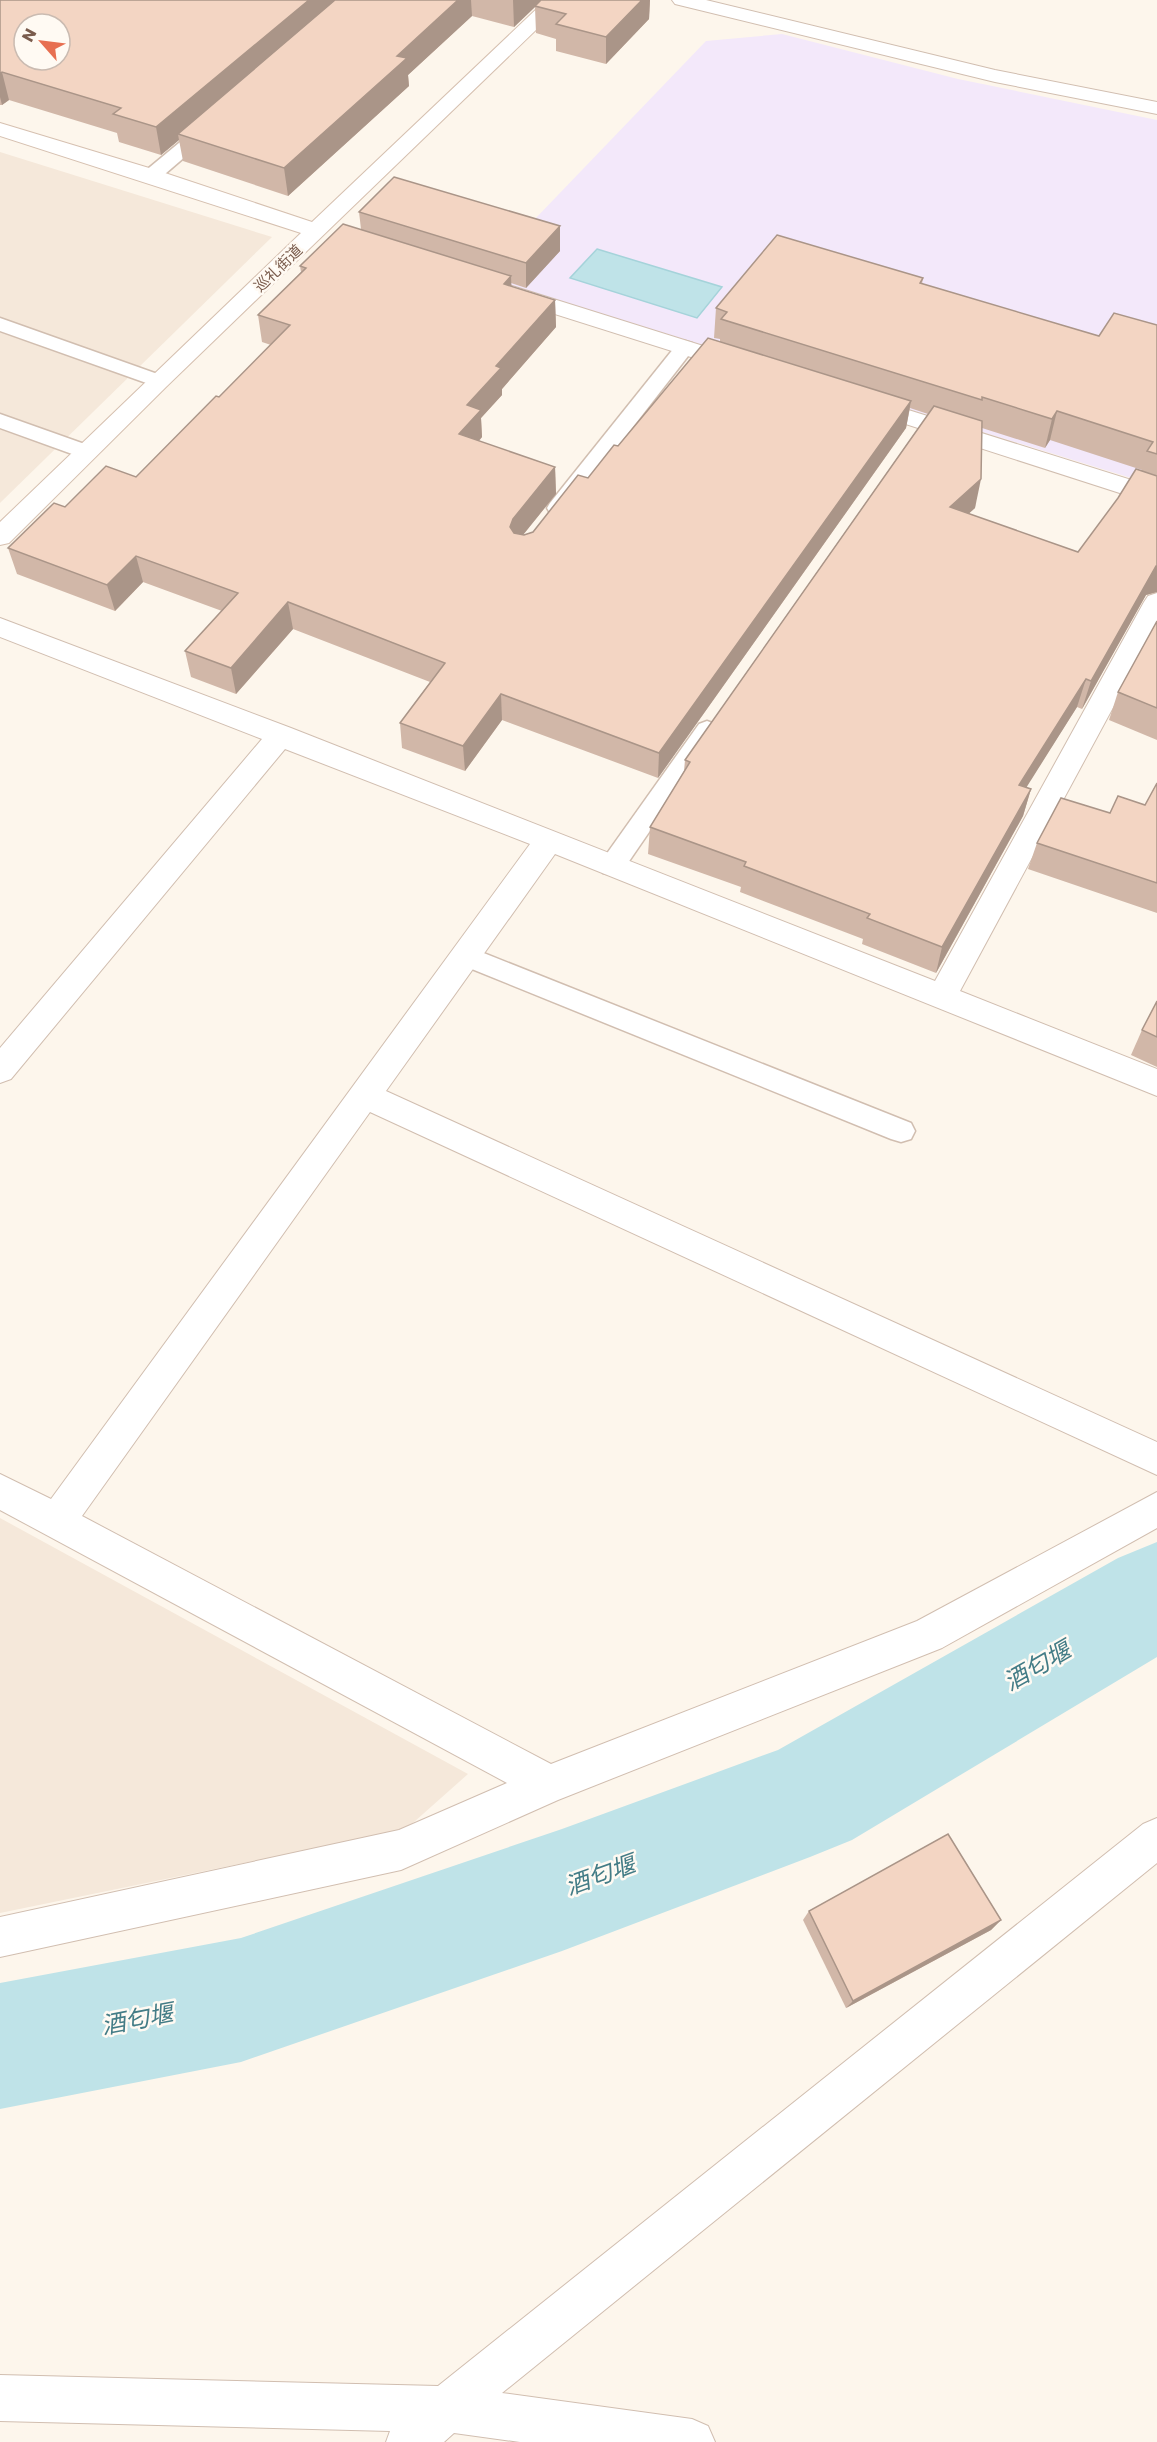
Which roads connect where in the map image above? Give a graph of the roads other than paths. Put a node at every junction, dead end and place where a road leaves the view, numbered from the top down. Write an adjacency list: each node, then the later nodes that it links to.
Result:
1 (557, 0): 7 (street, 巡礼街道)
2 (682, 0): 3 (street)
3 (1157, 108)
4 (224, 115): 6 (lane)
5 (0, 129): 6 (street)
6 (152, 176): 7 (street)
7 (327, 235): 12 (street, 巡礼街道)
8 (495, 287): 10 (street)
9 (0, 324): 12 (lane)
10 (685, 347): 11 (street); 19 (lane)
11 (764, 372)
12 (159, 381): 17 (street, 巡礼街道)
13 (844, 397): 15 (street)
14 (0, 421): 17 (lane)
15 (924, 422): 16 (lane); 18 (street)
16 (911, 441)
17 (86, 452): 20 (street, 巡礼街道)
18 (1157, 497)
19 (546, 524)
20 (0, 537)
21 (1157, 602): 28 (street)
22 (0, 627): 24 (street)
23 (720, 711): 26 (lane)
24 (281, 735): 25 (street); 29 (street)
25 (549, 840): 26 (street); 27 (street)
26 (612, 866): 28 (street)
27 (466, 956): 31 (street); 32 (lane)
28 (942, 997): 30 (street)
29 (0, 1070)
30 (1157, 1083)
31 (364, 1095): 33 (street); 36 (street)
32 (901, 1131)
33 (1157, 1459)
34 (0, 1491): 36 (street)
35 (1157, 1509): 37 (street)
36 (57, 1521): 37 (street)
37 (549, 1784): 39 (street)
38 (1157, 1838): 41 (street)
39 (0, 1937)
40 (0, 2398): 41 (street)
41 (446, 2409): 42 (street); 43 (street)
42 (409, 2442)
43 (692, 2442)

